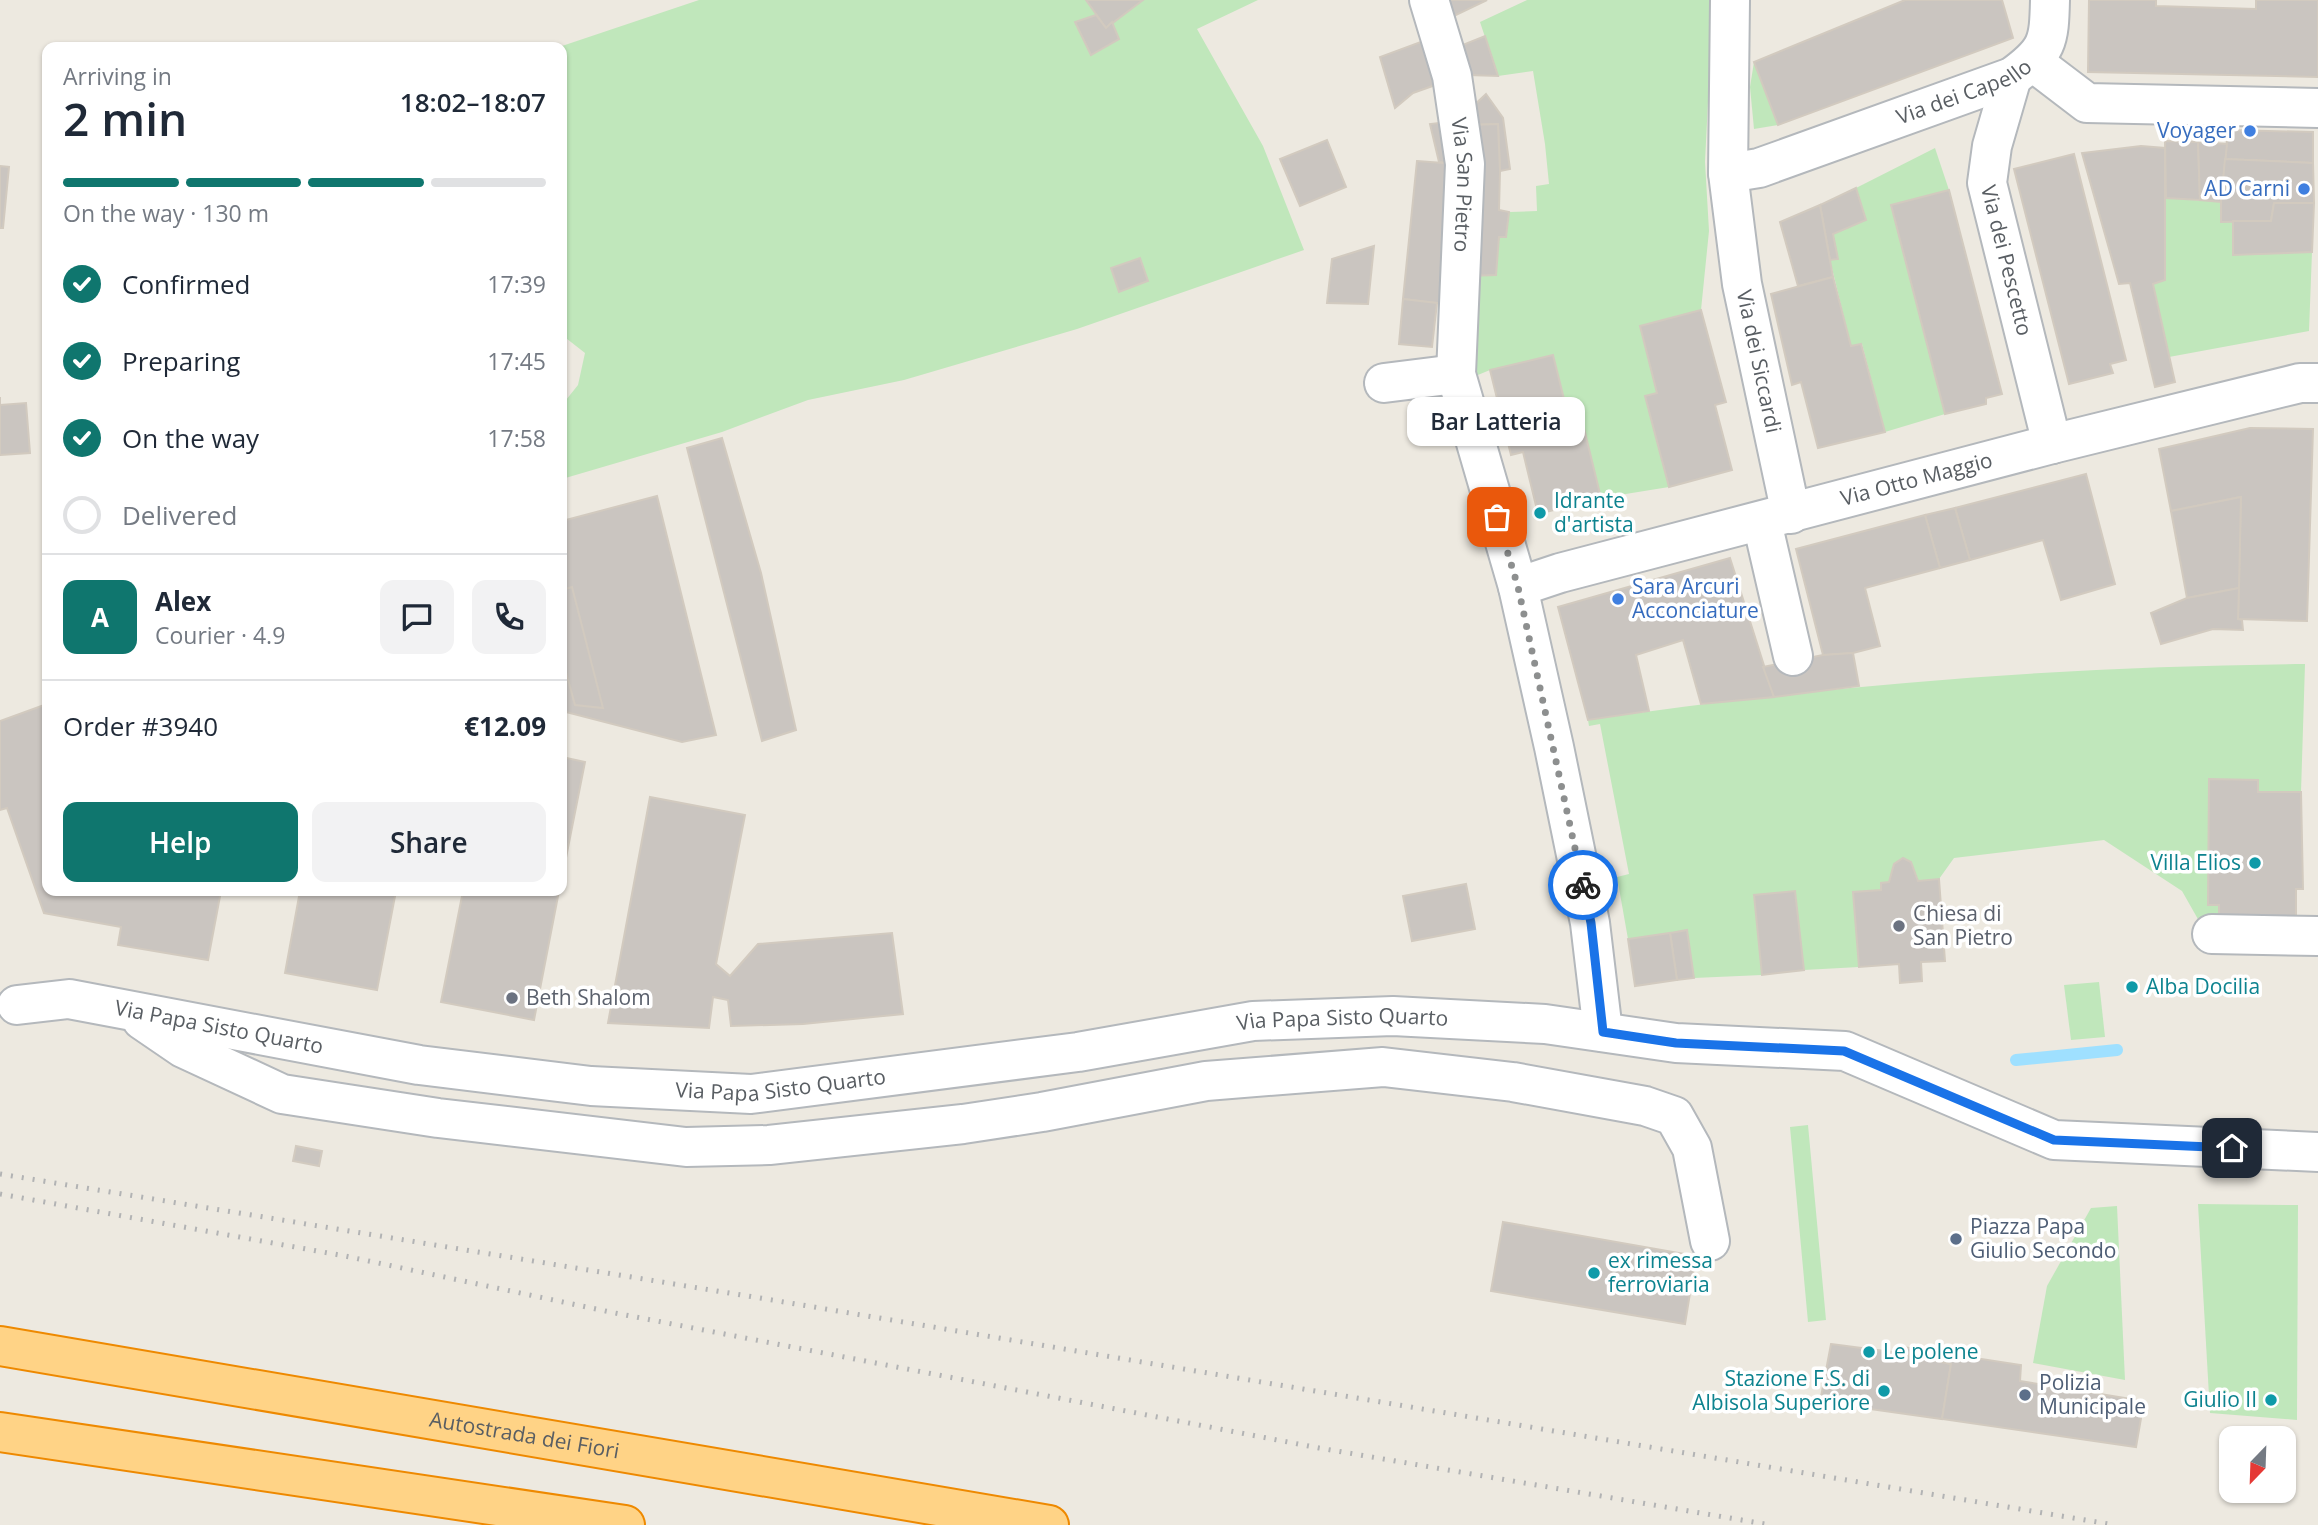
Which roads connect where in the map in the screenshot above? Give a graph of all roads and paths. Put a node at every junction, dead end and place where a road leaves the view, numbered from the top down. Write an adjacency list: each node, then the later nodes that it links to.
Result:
1 (1429, 0): 7 (street, Via San Pietro)
2 (1730, 0): 6 (street, Via dei Siccardi)
3 (2050, 0): 4 (street, Via dei Pescetto)
4 (2023, 69): 5 (street, Via dei Capello); 6 (street, Via dei Capello); 10 (street, Via dei Pescetto)
5 (2318, 108)
6 (1723, 198): 11 (street, Via dei Siccardi)
7 (1455, 374): 8 (street); 12 (street, Via San Pietro)
8 (1384, 383)
9 (2318, 383): 10 (street, Via Otto Maggio)
10 (2052, 444): 11 (street, Via Otto Maggio)
11 (1777, 518): 12 (street, Via Otto Maggio); 13 (street, Via dei Siccardi)
12 (1518, 587): 16 (street, Via San Pietro)
13 (1793, 656)
14 (2213, 934): 15 (street)
15 (2318, 936)
16 (1597, 976): 19 (street); 20 (street, Via San Pietro)
17 (6, 1007): 18 (street, Via Papa Sisto Quarto)
18 (128, 1011): 19 (street, Via Papa Sisto Quarto); 22 (street)
19 (1545, 1024): 20 (street, Via Papa Sisto Quarto)
20 (1603, 1032): 21 (street, Via Papa Sisto Quarto)
21 (2318, 1153)
22 (1710, 1241)
23 (0, 1346): 26 (highway, Autostrada dei Fiori)
24 (0, 1432): 25 (highway)
25 (625, 1525)
26 (1049, 1525)

